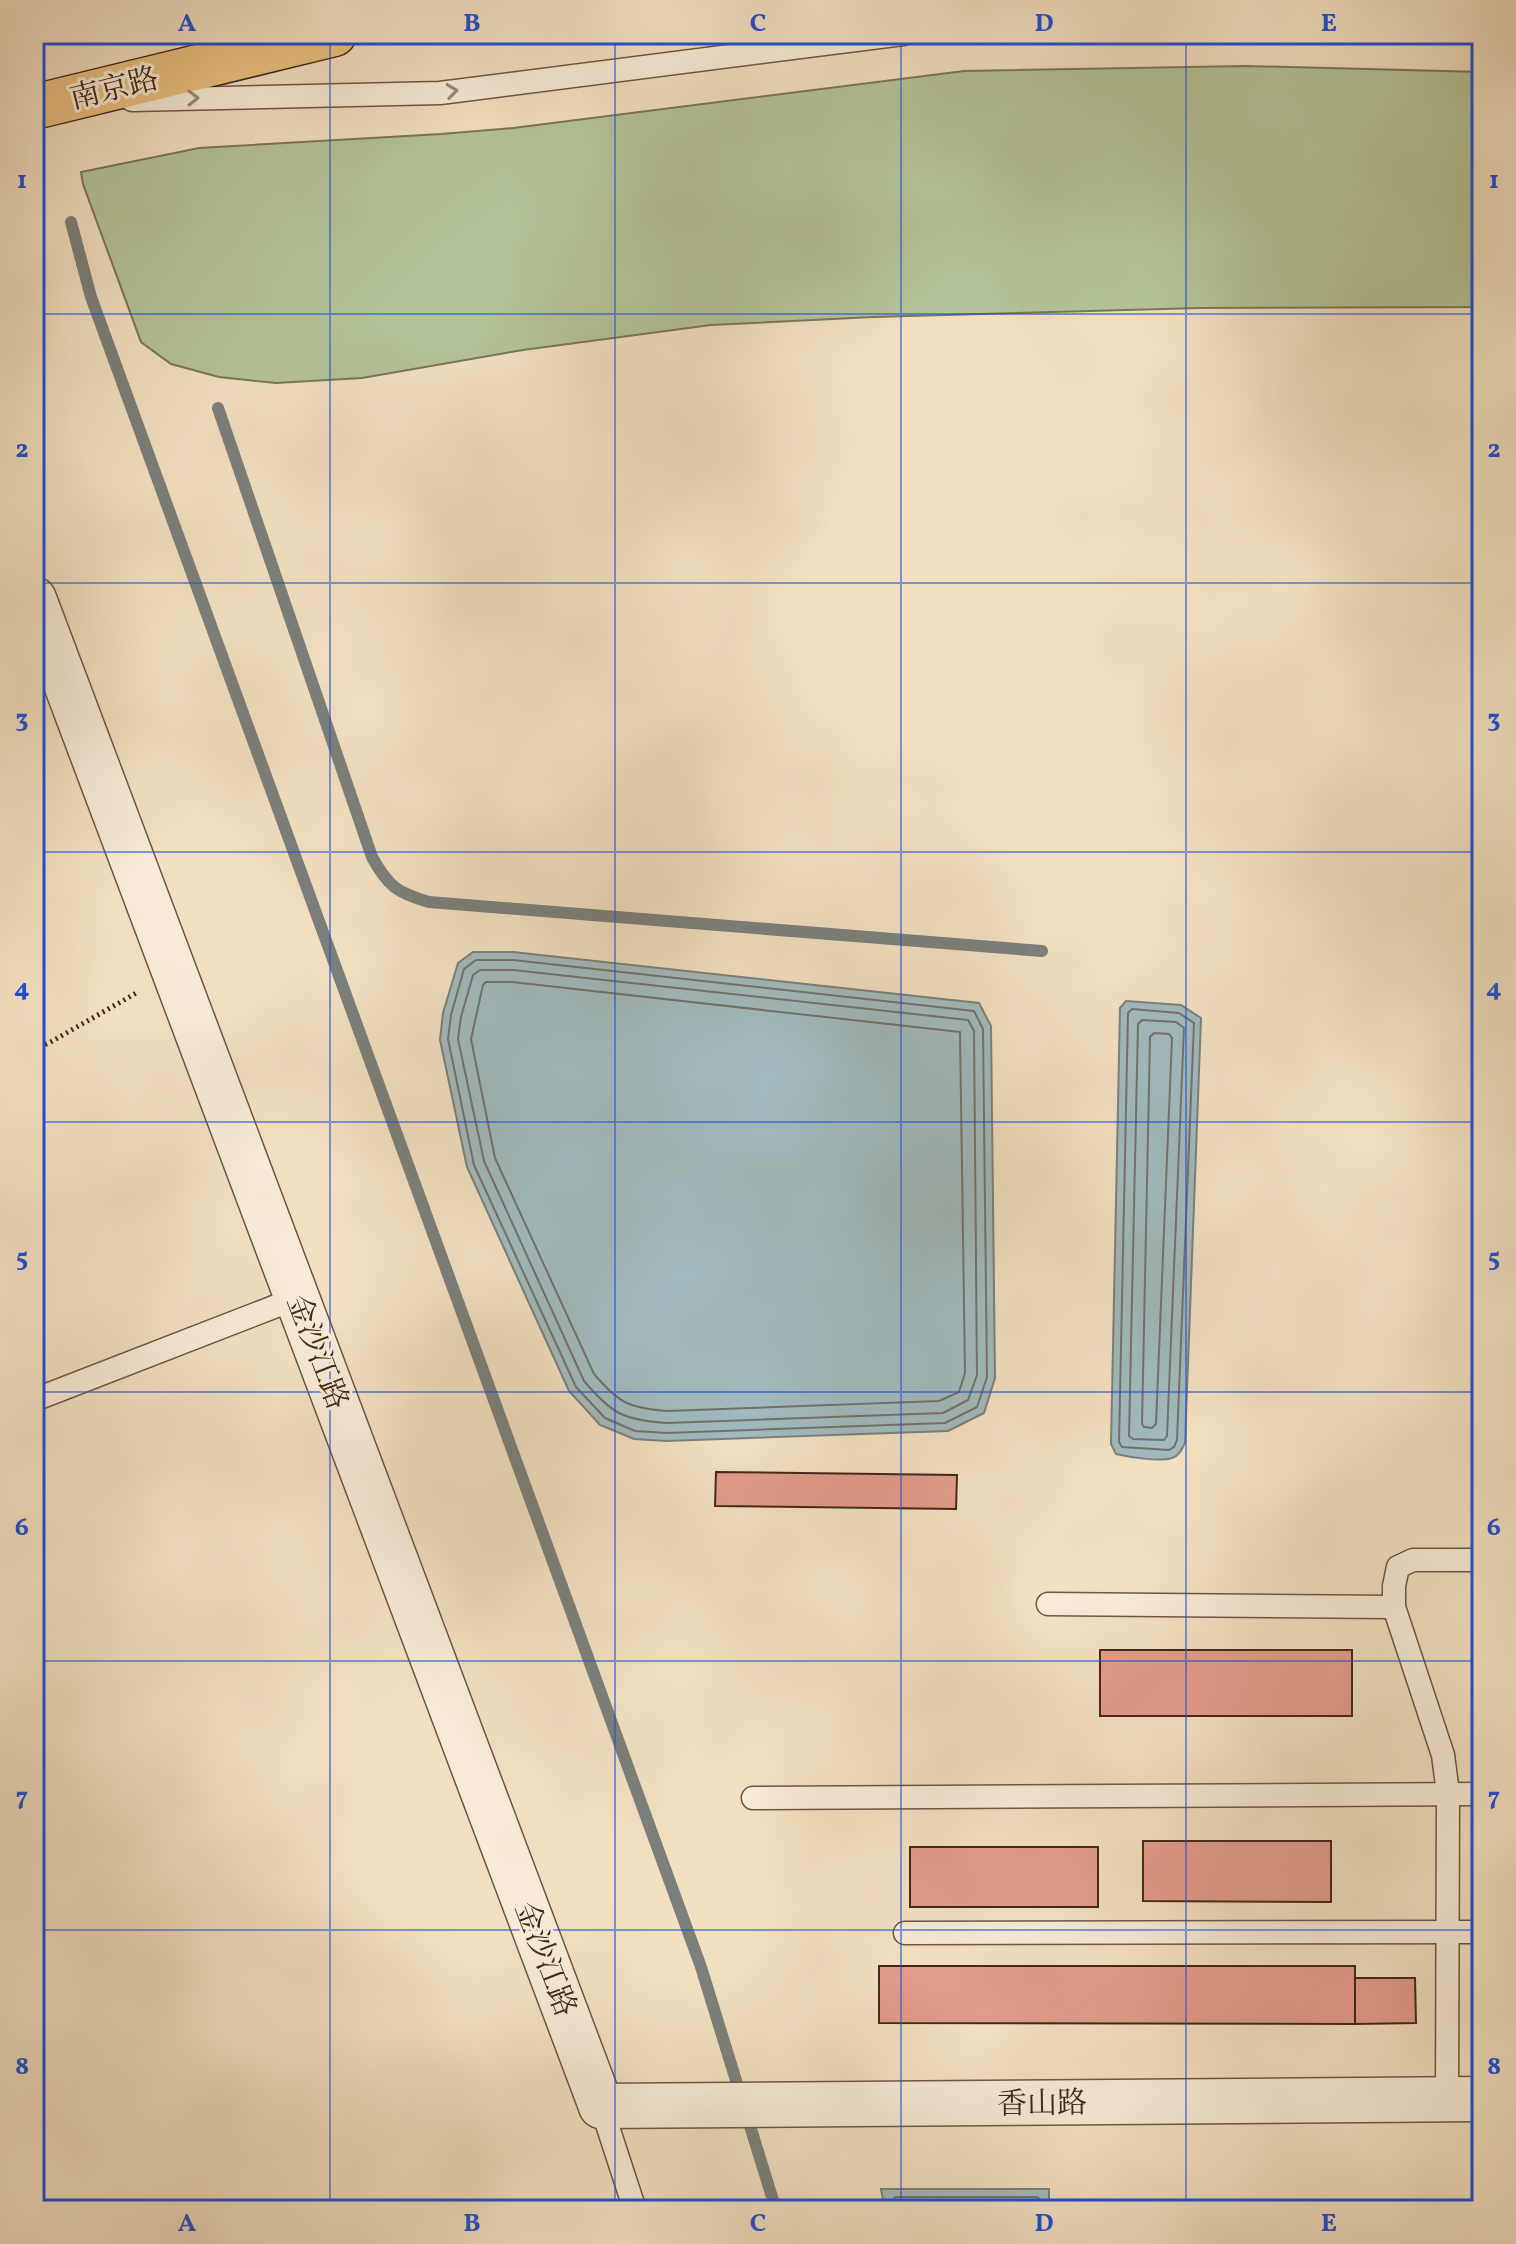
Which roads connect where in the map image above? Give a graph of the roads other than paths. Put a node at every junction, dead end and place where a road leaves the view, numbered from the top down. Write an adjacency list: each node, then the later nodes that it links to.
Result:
1 (334, 34): 3 (main road, 南京路)
2 (903, 34): 3 (lane, one-way to 2)
3 (46, 104)
4 (34, 599): 5 (street, 金沙江路)
5 (297, 1298): 6 (lane); 17 (street, 金沙江路)
6 (34, 1400)
7 (1482, 1560): 9 (lane)
8 (1048, 1604): 9 (lane)
9 (1394, 1607): 10 (lane)
10 (1448, 1793): 11 (lane); 12 (lane); 13 (lane)
11 (1482, 1794)
12 (753, 1798)
13 (1448, 1932): 14 (lane); 15 (lane); 16 (lane)
14 (1482, 1932)
15 (905, 1933)
16 (1465, 2099): 17 (street, 香山路)
17 (601, 2106): 18 (lane)
18 (635, 2210)

